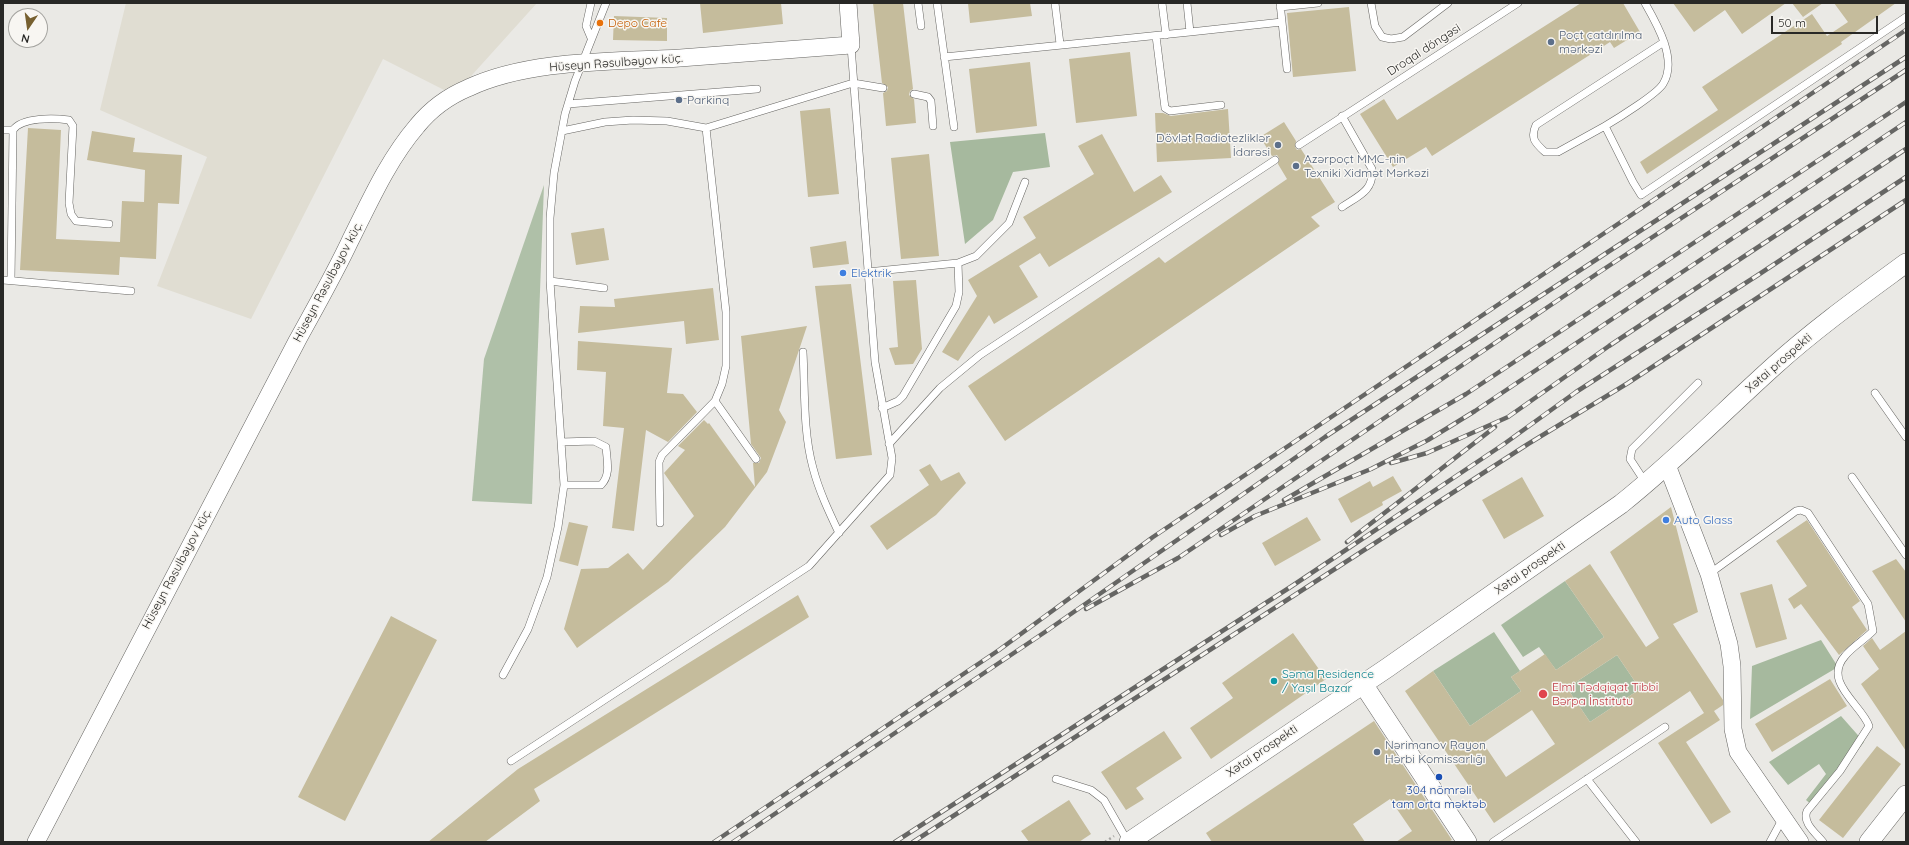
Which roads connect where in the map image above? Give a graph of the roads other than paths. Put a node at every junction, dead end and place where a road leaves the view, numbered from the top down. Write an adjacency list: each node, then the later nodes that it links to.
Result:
1 (591, 3): 21 (lane)
2 (606, 3): 21 (lane)
3 (848, 3): 24 (street)
4 (918, 3): 17 (lane)
5 (937, 3): 25 (lane)
6 (1055, 3): 23 (lane)
7 (1162, 3): 19 (lane)
8 (1187, 3): 18 (lane)
9 (1318, 3): 14 (lane)
10 (1371, 3): 11 (lane)
11 (1448, 3)
12 (1518, 3): 34 (lane, Droqal döngəsi)
13 (1645, 3): 22 (lane)
14 (1280, 5): 16 (lane)
15 (1906, 17): 36 (lane)
16 (1282, 22): 18 (lane); 27 (lane)
17 (921, 26)
18 (1190, 32): 19 (lane)
19 (1166, 35): 20 (lane)
20 (1156, 36): 23 (lane); 33 (lane)
21 (591, 38): 26 (lane)
22 (1664, 42): 36 (lane); 36 (lane)
23 (1060, 44): 25 (lane)
24 (851, 45): 26 (street, Hüseyn Rəsulbəyov küç.); 28 (lane)
25 (944, 56): 37 (lane)
26 (583, 62): 32 (lane); 82 (street, Hüseyn Rəsulbəyov küç.)
27 (1288, 69)
28 (853, 83): 29 (lane); 38 (lane); 49 (lane)
29 (883, 88)
30 (757, 89): 32 (lane)
31 (914, 94): 35 (lane)
32 (568, 104): 41 (lane)
33 (1221, 105)
34 (1342, 116): 42 (lane, Droqal döngəsi); 45 (lane)
35 (933, 126)
36 (1606, 126)
37 (954, 127)
38 (706, 128): 41 (lane); 58 (lane)
39 (3, 130): 40 (lane)
40 (13, 130): 46 (lane); 51 (lane)
41 (562, 131): 52 (lane)
42 (1299, 145)
43 (1275, 160): 62 (lane)
44 (1025, 182): 47 (lane)
45 (1342, 207)
46 (108, 224)
47 (958, 263): 49 (lane); 59 (lane)
48 (1906, 264): 64 (main road, Xətai prospekti)
49 (867, 272): 59 (lane)
50 (3, 280): 51 (lane)
51 (11, 280): 54 (lane)
52 (550, 281): 53 (lane); 61 (lane)
53 (604, 288)
54 (131, 291)
55 (803, 352): 69 (lane)
56 (1698, 383): 66 (lane)
57 (1875, 393): 60 (lane)
58 (715, 401): 63 (lane); 68 (lane)
59 (882, 408): 62 (lane)
60 (1906, 437)
61 (561, 442): 67 (lane); 67 (lane)
62 (889, 444): 69 (lane)
63 (756, 459)
64 (1667, 465): 66 (main road, Xətai prospekti); 71 (street)
65 (1852, 477): 70 (lane)
66 (1646, 484): 73 (main road, Xətai prospekti)
67 (564, 485): 72 (lane)
68 (660, 523)
69 (839, 533): 75 (lane)
70 (1906, 555)
71 (1709, 574): 80 (street); 88 (lane)
72 (503, 676)
73 (1363, 684): 81 (main road, Xətai prospekti); 83 (main road)
74 (1665, 727): 76 (lane)
75 (511, 761)
76 (1587, 778): 84 (lane); 85 (lane)
77 (1056, 779): 81 (lane)
78 (1906, 795): 89 (main road)
79 (1906, 810): 90 (main road)
80 (1783, 818): 86 (lane); 87 (street)
81 (1126, 838)
82 (36, 842)
83 (1467, 842)
84 (1493, 842)
85 (1636, 842)
86 (1770, 842)
87 (1800, 842)
88 (1823, 842)
89 (1868, 842)
90 (1882, 842)

